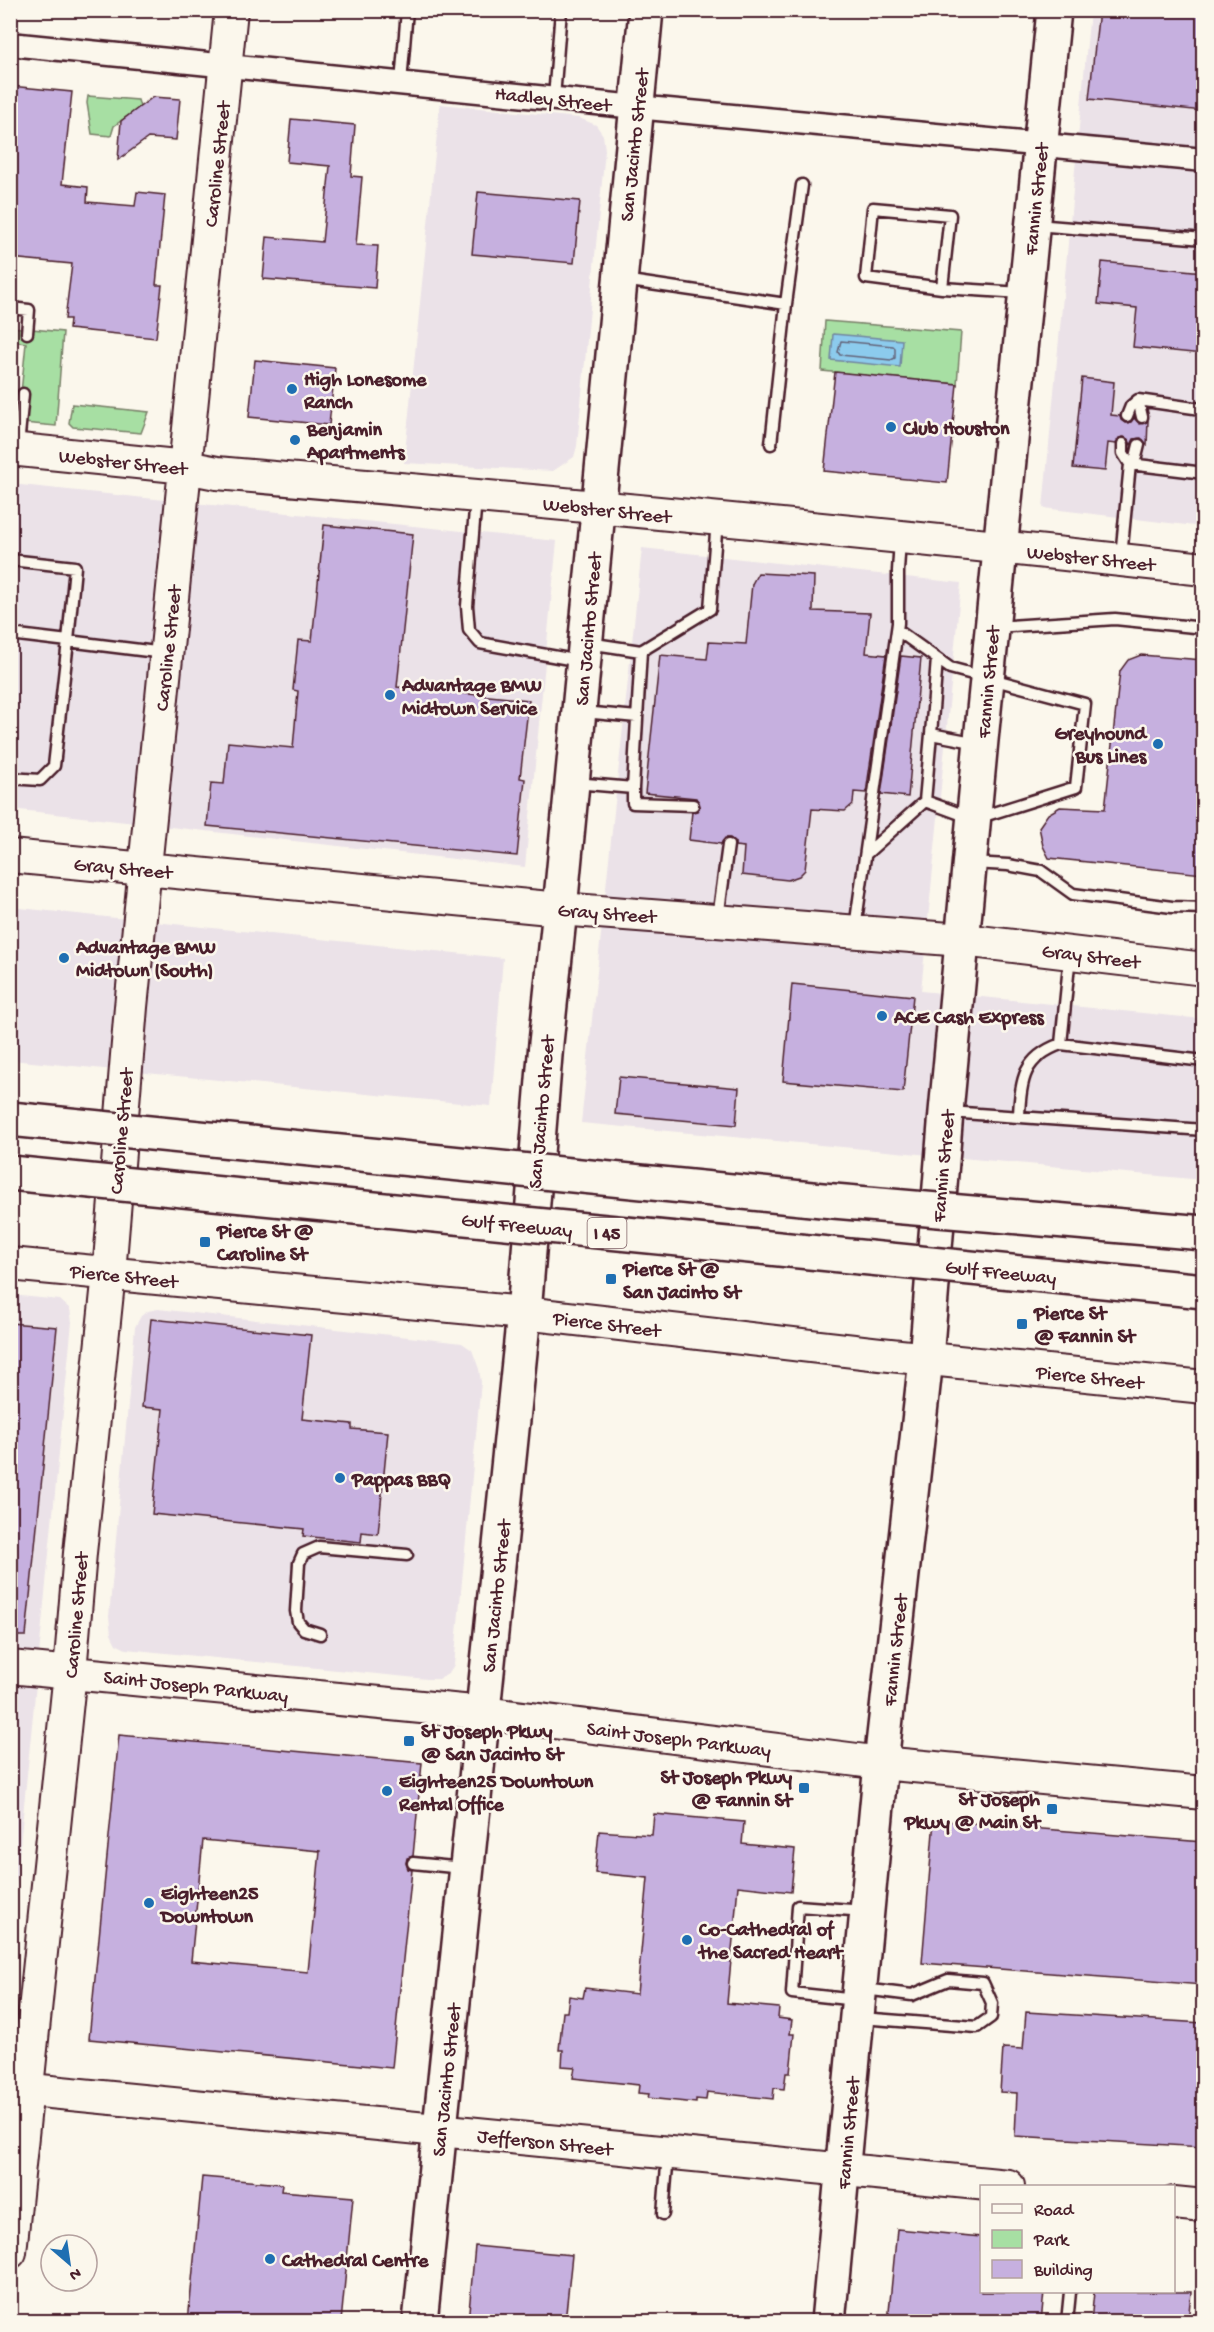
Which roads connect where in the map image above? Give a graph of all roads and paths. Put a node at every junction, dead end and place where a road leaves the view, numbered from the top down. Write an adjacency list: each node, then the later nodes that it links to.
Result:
1 (231, 10): 7 (street, Caroline Street)
2 (407, 10): 8 (lane)
3 (561, 10): 9 (lane)
4 (646, 10): 10 (main road, San Jacinto Street)
5 (1054, 10): 11 (main road, Fannin Street)
6 (10, 44): 7 (street, Hadley Street)
7 (226, 65): 8 (street, Hadley Street); 32 (street, Caroline Street)
8 (401, 83): 9 (street, Hadley Street)
9 (554, 98): 10 (street, Hadley Street)
10 (636, 107): 11 (street, Hadley Street); 16 (main road, San Jacinto Street)
11 (1041, 145): 12 (street, Hadley Street); 14 (main road, Fannin Street)
12 (1203, 160)
13 (802, 185): 19 (lane)
14 (1033, 225): 15 (lane); 18 (main road, Fannin Street)
15 (1203, 239)
16 (620, 279): 19 (lane); 35 (main road, San Jacinto Street)
17 (942, 288): 17 (lane); 18 (lane)
18 (1026, 294): 38 (main road, Fannin Street)
19 (786, 304): 27 (lane)
20 (10, 308): 21 (lane)
21 (27, 333)
22 (23, 394): 30 (lane)
23 (1138, 400): 24 (lane); 25 (lane); 26 (lane)
24 (1201, 409)
25 (1126, 416)
26 (1142, 417)
27 (771, 444)
28 (1123, 444): 31 (lane)
29 (1139, 445): 31 (lane)
30 (14, 449): 32 (street, Webster Street)
31 (1130, 464): 33 (lane); 40 (lane)
32 (186, 467): 34 (street, Webster Street); 49 (street, Caroline Street)
33 (1203, 473)
34 (476, 496): 35 (street, Webster Street); 48 (lane)
35 (598, 508): 36 (street, Webster Street); 48 (main road, San Jacinto Street)
36 (717, 519): 37 (street, Webster Street); 47 (lane)
37 (901, 537): 38 (street, Webster Street); 44 (lane)
38 (1000, 547): 40 (street, Webster Street); 42 (main road, Fannin Street)
39 (10, 560): 46 (lane)
40 (1121, 560): 41 (street, Webster Street)
41 (1203, 569)
42 (992, 627): 43 (lane); 51 (main road, Fannin Street)
43 (1203, 628)
44 (897, 630): 50 (lane); 63 (lane)
45 (10, 634): 46 (lane)
46 (68, 641): 49 (lane); 56 (lane)
47 (641, 651): 48 (lane); 53 (lane)
48 (584, 652): 52 (main road, San Jacinto Street)
49 (167, 653): 66 (street, Caroline Street)
50 (937, 659): 51 (lane); 54 (lane)
51 (988, 677): 55 (main road, Fannin Street); 61 (lane)
52 (579, 712): 53 (lane); 57 (main road, San Jacinto Street)
53 (637, 717): 58 (lane)
54 (931, 734): 55 (lane); 59 (lane)
55 (981, 744): 61 (main road, Fannin Street)
56 (10, 778)
57 (572, 782): 58 (lane); 68 (main road, San Jacinto Street)
58 (633, 788): 60 (lane)
59 (925, 801): 61 (lane); 63 (lane)
60 (693, 805)
61 (974, 819): 65 (main road, Fannin Street)
62 (728, 845): 69 (lane)
63 (867, 853): 70 (lane)
64 (10, 856): 66 (street, Gray Street)
65 (970, 863): 67 (lane); 71 (main road, Fannin Street)
66 (145, 869): 68 (street, Gray Street); 83 (street, Caroline Street)
67 (1203, 908)
68 (560, 909): 69 (street, Gray Street); 85 (main road, San Jacinto Street)
69 (718, 921): 70 (street, Gray Street)
70 (855, 931): 71 (street, Gray Street)
71 (963, 940): 72 (street, Gray Street); 76 (main road, Fannin Street)
72 (1071, 953): 73 (street, Gray Street); 74 (lane)
73 (1203, 969)
74 (1061, 1044): 75 (lane); 77 (lane)
75 (1203, 1061)
76 (946, 1112): 77 (lane); 86 (main road, Fannin Street)
77 (1019, 1117): 79 (lane)
78 (10, 1119): 81 (main road, bridge)
79 (1203, 1130)
80 (10, 1173): 84 (main road, Gulf Freeway / I 45, bridge)
81 (1203, 1233)
82 (10, 1264): 83 (street, Pierce Street)
83 (109, 1274): 85 (street, Pierce Street); 91 (street, Caroline Street)
84 (1203, 1291)
85 (524, 1313): 86 (street, Pierce Street); 92 (main road, San Jacinto Street)
86 (926, 1359): 87 (street, Pierce Street); 93 (main road, Fannin Street)
87 (1203, 1387)
88 (407, 1556): 89 (lane)
89 (320, 1634)
90 (10, 1667): 91 (street, Saint Joseph Parkway)
91 (70, 1672): 92 (street, Saint Joseph Parkway); 99 (street, Caroline Street)
92 (483, 1713): 93 (street, Saint Joseph Parkway); 96 (main road, San Jacinto Street)
93 (881, 1763): 94 (street, Saint Joseph Parkway); 97 (main road, Fannin Street)
94 (1203, 1793)
95 (412, 1863): 96 (lane)
96 (466, 1869): 100 (main road, San Jacinto Street)
97 (867, 1911): 98 (main road, Fannin Street); 98 (lane)
98 (859, 2002): 98 (lane); 102 (main road, Fannin Street)
99 (19, 2089): 100 (street, Jefferson Street); 107 (street, Caroline Street)
100 (440, 2131): 101 (street, Jefferson Street); 109 (main road, San Jacinto Street)
101 (668, 2153): 102 (street, Jefferson Street); 106 (lane)
102 (843, 2170): 103 (street, Jefferson Street); 110 (main road, Fannin Street)
103 (989, 2185)
104 (1175, 2203): 105 (street)
105 (1203, 2206)
106 (663, 2214)
107 (10, 2252)
108 (1070, 2293): 111 (lane)
109 (420, 2322)
110 (828, 2322)
111 (1067, 2322)

